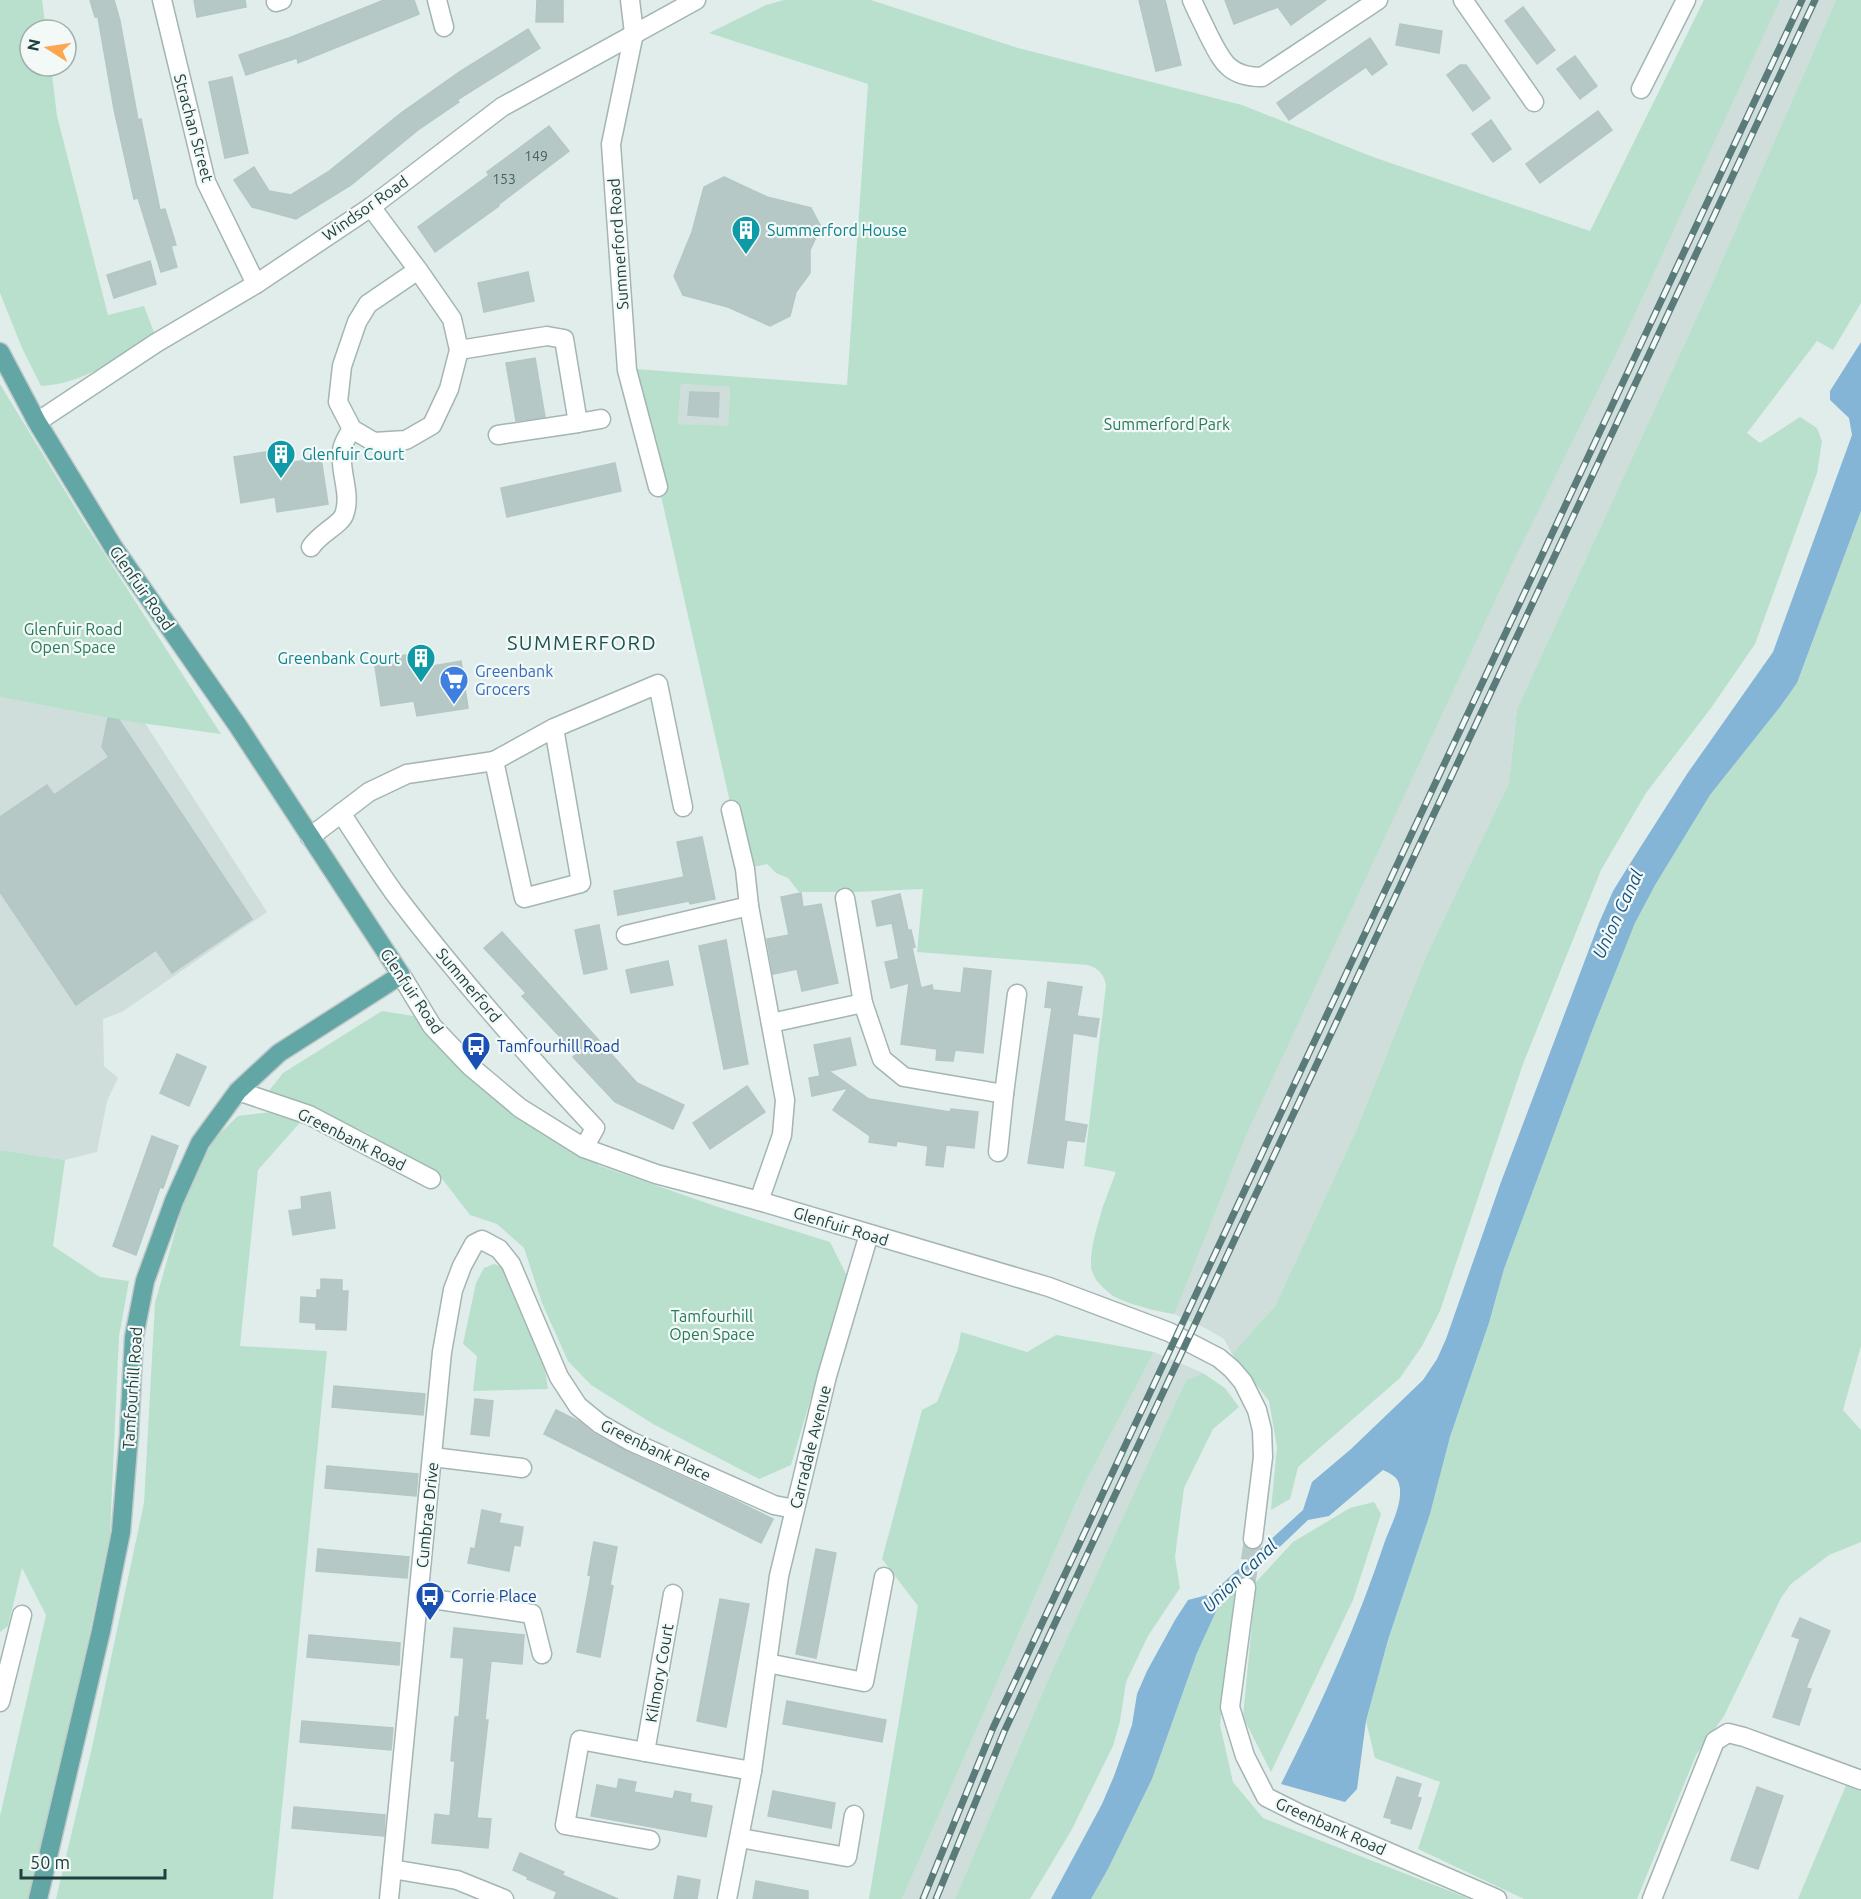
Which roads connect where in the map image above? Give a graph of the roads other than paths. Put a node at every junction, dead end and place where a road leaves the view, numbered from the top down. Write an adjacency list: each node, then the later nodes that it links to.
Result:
1 (162, 0): 15 (street, Strachan Street)
2 (437, 0): 9 (street)
3 (630, 0): 10 (street, Summerford Road)
4 (696, 0): 10 (street, Windsor Road)
5 (1192, 0): 6 (street)
6 (1378, 0)
7 (1463, 0): 12 (street)
8 (1686, 0): 11 (street)
9 (444, 27)
10 (634, 33): 13 (street, Windsor Road); 23 (street, Summerford Road)
11 (1641, 89)
12 (1534, 102)
13 (371, 207): 14 (street); 15 (street, Windsor Road)
14 (418, 270): 16 (street); 21 (street)
15 (256, 284): 19 (street, Windsor Road)
16 (459, 350): 20 (street); 21 (street)
17 (0, 351): 19 (main road, Glenfuir Road)
18 (601, 419): 20 (street)
19 (37, 422): 30 (main road, Glenfuir Road)
20 (578, 423): 22 (street)
21 (352, 429): 24 (street)
22 (498, 435)
23 (658, 487)
24 (311, 547)
25 (554, 728): 26 (street); 26 (street); 27 (street)
26 (494, 761): 29 (street)
27 (683, 807)
28 (731, 810): 32 (street)
29 (341, 813): 30 (street); 40 (street, Summerford)
30 (310, 837): 34 (main road, Glenfuir Road)
31 (845, 898): 36 (street)
32 (749, 906): 33 (street); 37 (street)
33 (626, 935)
34 (401, 975): 38 (main road, Tamfourhill Road); 40 (street, Glenfuir Road)
35 (1017, 994): 39 (street)
36 (863, 1002): 37 (street); 39 (street)
37 (771, 1023): 43 (street)
38 (238, 1091): 42 (street, Greenbank Road); 66 (main road, Tamfourhill Road)
39 (1004, 1094): 41 (street)
40 (584, 1148): 43 (street, Glenfuir Road)
41 (998, 1152)
42 (431, 1179)
43 (759, 1201): 44 (street, Glenfuir Road)
44 (869, 1234): 48 (street, Carradale Avenue); 49 (street, Glenfuir Road)
45 (474, 1244): 46 (street, Cumbrae Drive); 48 (street, Greenbank Place)
46 (432, 1457): 47 (street); 53 (street, Cumbrae Drive)
47 (522, 1468)
48 (794, 1509): 56 (street, Carradale Avenue)
49 (1252, 1539)
50 (884, 1576): 56 (street)
51 (1246, 1587): 70 (street, Greenbank Road)
52 (673, 1594): 59 (street, Kilmory Court)
53 (419, 1597): 55 (street); 65 (street, Cumbrae Drive)
54 (22, 1615): 57 (street)
55 (542, 1653)
56 (767, 1663): 60 (street, Carradale Avenue)
57 (5, 1666): 58 (street)
58 (0, 1702)
59 (645, 1752): 60 (street); 64 (street)
60 (752, 1771): 63 (street, Carradale Avenue)
61 (1861, 1780): 71 (street)
62 (854, 1815): 63 (street)
63 (740, 1838): 69 (street, Carradale Avenue)
64 (650, 1840)
65 (393, 1869): 67 (street, Cumbrae Drive); 68 (street)
66 (38, 1899)
67 (389, 1899)
68 (504, 1899)
69 (727, 1899)
70 (1497, 1899)
71 (1652, 1899)

